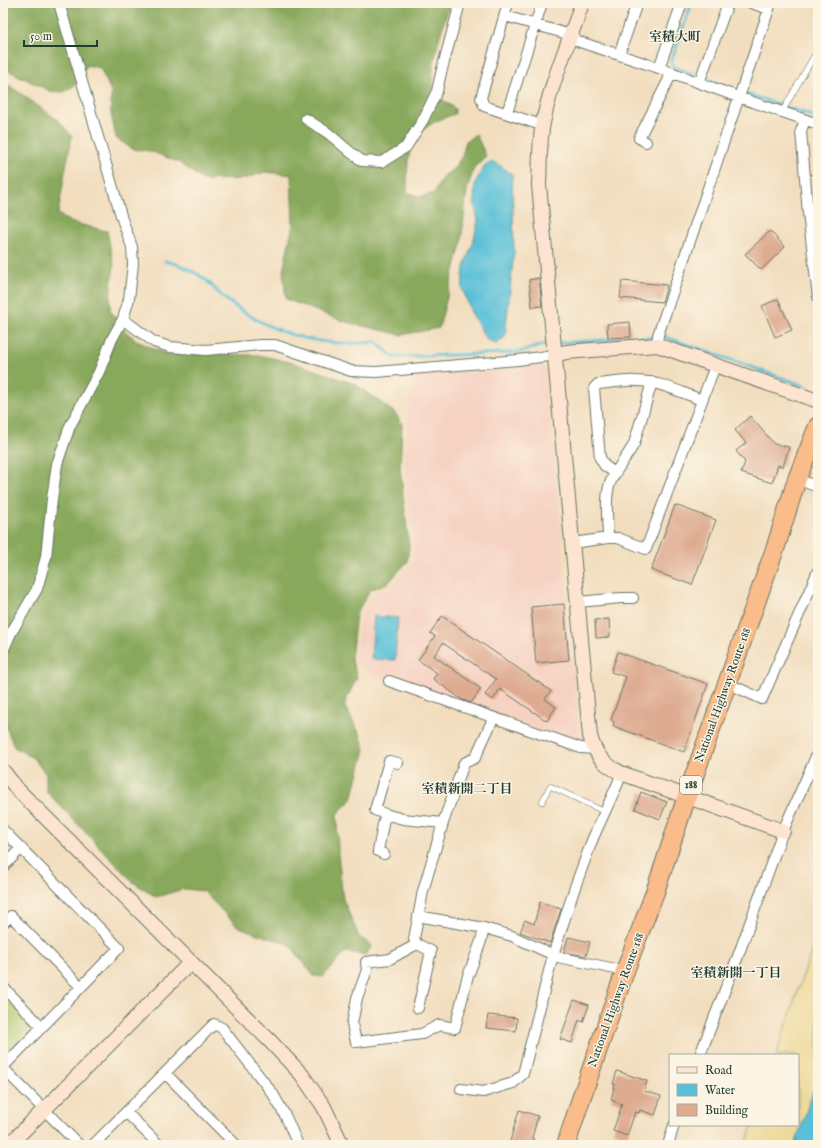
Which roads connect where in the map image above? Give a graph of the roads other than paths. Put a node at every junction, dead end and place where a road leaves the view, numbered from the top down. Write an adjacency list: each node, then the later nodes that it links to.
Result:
1 (58, 3): 28 (street)
2 (460, 3): 22 (street)
3 (508, 3): 11 (street)
4 (542, 3): 12 (street)
5 (582, 3): 13 (street)
6 (637, 3): 15 (street)
7 (682, 3): 16 (street)
8 (728, 3): 18 (street)
9 (751, 3): 10 (street)
10 (770, 6): 19 (street)
11 (505, 16): 12 (street); 21 (street)
12 (536, 24): 13 (street); 21 (street)
13 (571, 37): 15 (street); 24 (street)
14 (818, 50): 20 (lane)
15 (619, 55): 16 (street)
16 (660, 68): 17 (street)
17 (672, 73): 18 (street); 26 (street)
18 (699, 83): 19 (street)
19 (738, 97): 20 (street); 29 (street)
20 (782, 112): 23 (street)
21 (507, 113): 24 (street)
22 (306, 119)
23 (805, 120): 25 (street); 27 (street)
24 (543, 124): 30 (street)
25 (818, 124)
26 (646, 142)
27 (818, 297)
28 (123, 320): 30 (street); 44 (street)
29 (657, 345): 30 (street); 31 (street)
30 (555, 355): 40 (street)
31 (715, 366): 33 (street); 34 (street)
32 (652, 382): 33 (street); 36 (street); 36 (street)
33 (702, 400): 39 (street)
34 (818, 401)
35 (818, 426): 37 (highway, National Highway Route 188 / 188)
36 (615, 473): 39 (street)
37 (797, 479): 38 (street); 46 (highway, National Highway Route 188 / 188)
38 (818, 487)
39 (608, 538): 40 (street)
40 (573, 543): 43 (street)
41 (818, 571): 46 (street)
42 (633, 598): 43 (street)
43 (578, 602): 48 (street)
44 (3, 651)
45 (389, 681): 47 (street)
46 (727, 683): 53 (highway, National Highway Route 188 / 188)
47 (493, 718): 48 (street); 57 (street)
48 (594, 749): 52 (street)
49 (818, 752): 59 (street)
50 (398, 763): 56 (street)
51 (3, 771): 68 (street)
52 (621, 773): 53 (street); 55 (street)
53 (687, 796): 59 (street); 69 (highway, National Highway Route 188 / 188)
54 (542, 802): 55 (lane)
55 (605, 812): 67 (street)
56 (385, 814): 57 (street); 61 (street)
57 (443, 823): 63 (street)
58 (3, 830): 60 (street)
59 (783, 831): 74 (street)
60 (21, 848): 62 (street); 71 (street)
61 (384, 854)
62 (3, 867)
63 (418, 916): 65 (street); 66 (street)
64 (3, 923): 71 (street)
65 (484, 928): 66 (street); 67 (street)
66 (417, 944): 72 (street)
67 (553, 955): 69 (street); 77 (street)
68 (191, 962): 78 (street); 87 (street)
69 (625, 971): 88 (highway, National Highway Route 188 / 188)
70 (3, 987): 73 (street)
71 (81, 987): 73 (street)
72 (418, 1008)
73 (42, 1027): 75 (street)
74 (700, 1054)
75 (3, 1067): 78 (street)
76 (164, 1073): 79 (street); 85 (street); 86 (street)
77 (461, 1089)
78 (44, 1110): 81 (street); 82 (street)
79 (126, 1112): 83 (street); 84 (street)
80 (674, 1126): 89 (street)
81 (9, 1145)
82 (79, 1145)
83 (93, 1145)
84 (160, 1145)
85 (236, 1145)
86 (298, 1145)
87 (342, 1145)
88 (566, 1145)
89 (668, 1145)

